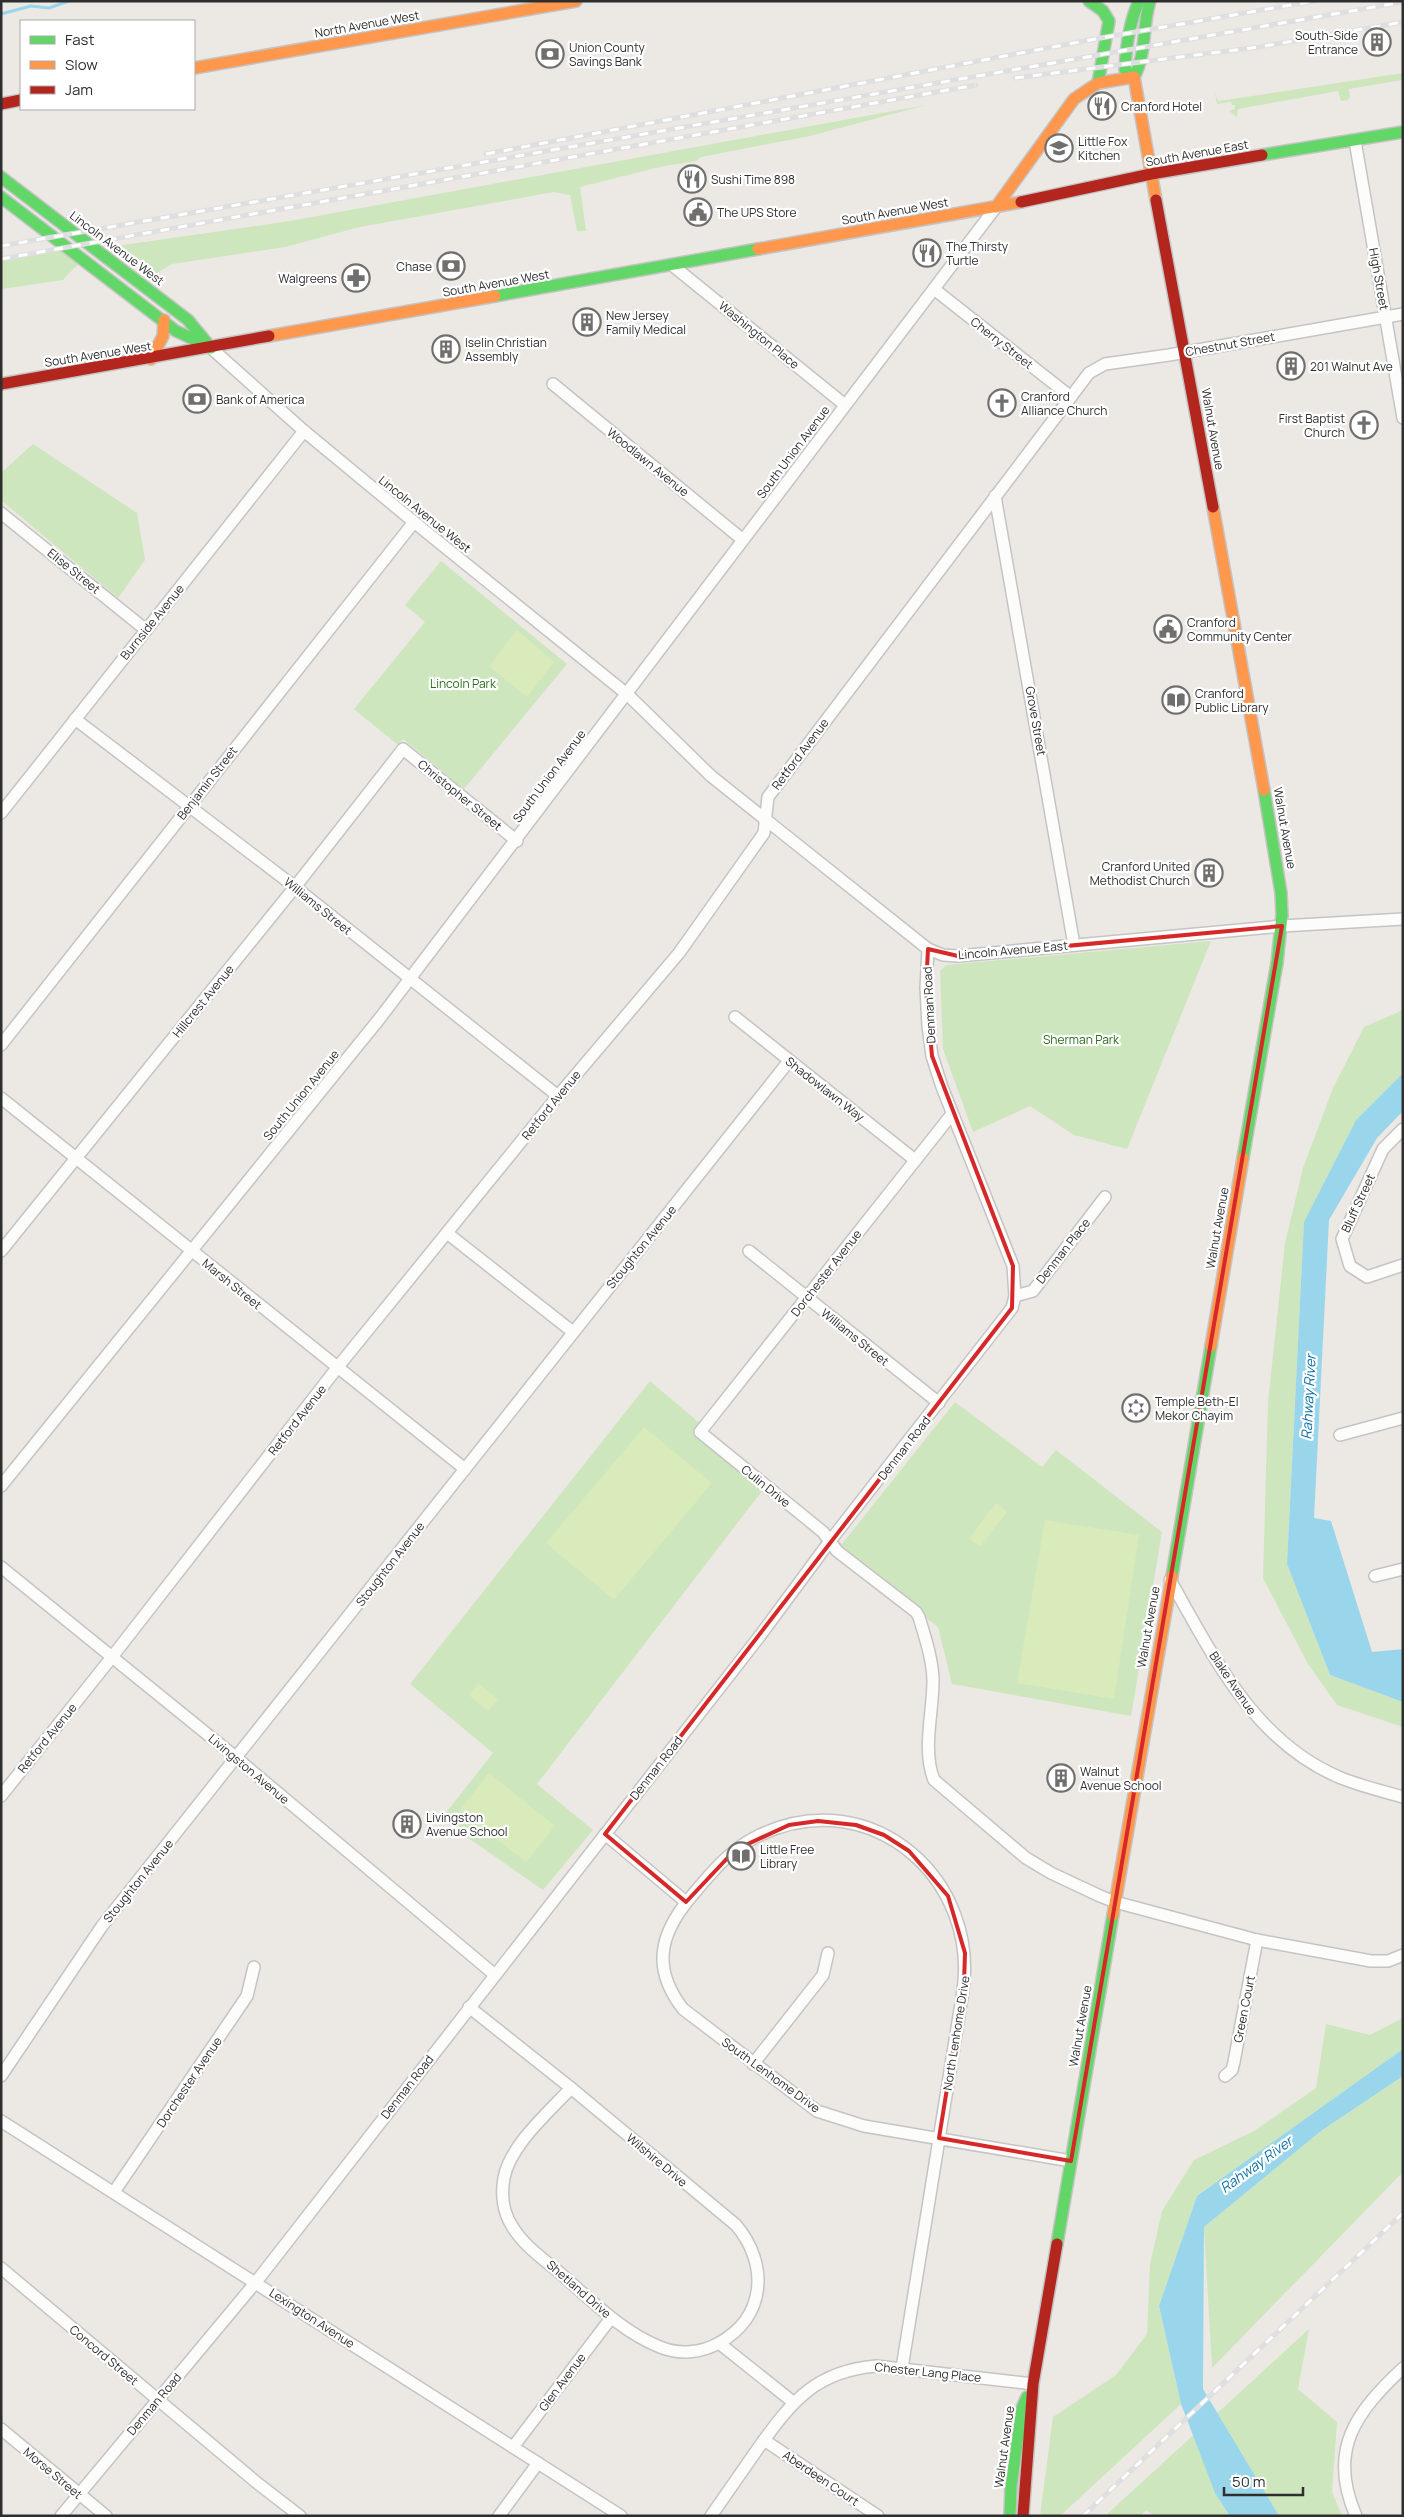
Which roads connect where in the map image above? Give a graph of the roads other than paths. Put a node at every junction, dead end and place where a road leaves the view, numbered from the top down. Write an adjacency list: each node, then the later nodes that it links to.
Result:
1 (1089, 1): 7 (street)
2 (1139, 1): 6 (street, Walnut Avenue)
3 (1150, 1): 6 (street)
4 (569, 2): 5 (street, North Avenue West)
5 (195, 68)
6 (1134, 77): 7 (street); 12 (street, Walnut Avenue)
7 (1100, 78): 15 (street, South Union Avenue)
8 (20, 100): 9 (street)
9 (1, 104)
10 (1403, 132): 11 (street, South Avenue East)
11 (1355, 140): 12 (street, South Avenue East); 19 (street, High Street)
12 (1151, 174): 15 (street, South Avenue East); 22 (street, Walnut Avenue)
13 (1, 177): 21 (street, Lincoln Avenue West)
14 (1, 196): 20 (street, Lincoln Avenue West)
15 (996, 207): 16 (street, South Avenue West); 17 (street, South Union Avenue)
16 (672, 265): 21 (street, South Avenue West); 27 (street, Washington Place)
17 (934, 289): 26 (street, Cherry Street); 27 (street, South Union Avenue)
18 (1403, 314): 19 (street, Chestnut Street)
19 (1386, 317): 22 (street, Chestnut Street); 28 (street, High Street)
20 (164, 320): 21 (street, Lincoln Avenue West); 23 (street)
21 (211, 348): 23 (street, South Avenue West); 29 (street, Lincoln Avenue West)
22 (1185, 352): 26 (street, Chestnut Street); 44 (street, Walnut Avenue)
23 (151, 359): 24 (street, South Avenue West)
24 (1, 384)
25 (553, 384): 33 (street, Woodlawn Avenue)
26 (1071, 397): 30 (street, Retford Avenue)
27 (846, 405): 33 (street, South Union Avenue)
28 (1403, 418)
29 (304, 431): 32 (street, Lincoln Avenue West); 34 (street, Burnside Avenue)
30 (995, 496): 40 (street, Retford Avenue); 45 (street, Grove Street)
31 (1, 513): 34 (street, Elise Street)
32 (414, 522): 35 (street, Lincoln Avenue West); 38 (street, Benjamin Street)
33 (744, 540): 35 (street, South Union Avenue)
34 (146, 630): 36 (street, Burnside Avenue)
35 (628, 695): 40 (street, Lincoln Avenue East); 41 (street, South Union Avenue)
36 (75, 718): 38 (street, Williams Street); 39 (street, Burnside Avenue)
37 (403, 749): 41 (street, Christopher Street); 42 (street, Hillcrest Avenue)
38 (188, 806): 42 (street, Williams Street); 49 (street, Benjamin Street)
39 (1, 813)
40 (765, 819): 46 (street, Lincoln Avenue East); 51 (street, Retford Avenue)
41 (517, 841): 47 (street, South Union Avenue)
42 (295, 887): 47 (street, Williams Street); 55 (street, Hillcrest Avenue)
43 (1403, 919): 44 (street, Lincoln Avenue East)
44 (1282, 926): 45 (street, Lincoln Avenue East); 77 (street, Walnut Avenue)
45 (1074, 945): 46 (street, Lincoln Avenue East)
46 (928, 950): 53 (street, Denman Road)
47 (409, 980): 51 (street, Williams Street); 61 (street, South Union Avenue)
48 (735, 1017): 50 (street, Shadowlawn Way)
49 (1, 1045)
50 (789, 1060): 56 (street, Shadowlawn Way); 65 (street, Stoughton Avenue)
51 (558, 1096): 58 (street, Retford Avenue)
52 (1, 1098): 55 (street, Marsh Street)
53 (952, 1114): 56 (street, Dorchester Avenue); 63 (street, Denman Road)
54 (1403, 1129): 62 (street, Bluff Street)
55 (76, 1158): 60 (street, Hillcrest Avenue); 61 (street, Marsh Street)
56 (915, 1160): 64 (street, Dorchester Avenue)
57 (1105, 1197): 63 (street, Denman Place)
58 (448, 1233): 65 (street); 66 (street, Retford Avenue)
59 (749, 1251): 64 (street, Williams Street)
60 (1, 1252)
61 (192, 1252): 66 (street, Marsh Street); 72 (street, South Union Avenue)
62 (1403, 1265)
63 (1015, 1296): 67 (street, Denman Road)
64 (806, 1298): 67 (street, Williams Street); 69 (street, Dorchester Avenue)
65 (573, 1332): 71 (street, Stoughton Avenue)
66 (337, 1368): 71 (street, Marsh Street); 78 (street, Retford Avenue)
67 (938, 1403): 73 (street, Denman Road)
68 (1403, 1418): 70 (street)
69 (700, 1432): 73 (street, Culin Drive)
70 (1340, 1435)
71 (465, 1469): 79 (street, Stoughton Avenue)
72 (1, 1486)
73 (830, 1541): 82 (street, Denman Road); 84 (street, Culin Drive)
74 (1, 1567): 78 (street, Livingston Avenue)
75 (1403, 1569): 76 (street)
76 (1375, 1576)
77 (1170, 1580): 81 (street, Blake Avenue); 84 (street, Walnut Avenue)
78 (112, 1657): 79 (street, Livingston Avenue); 80 (street, Retford Avenue)
79 (236, 1758): 89 (street, Livingston Avenue); 92 (street, Stoughton Avenue)
80 (1, 1796)
81 (1403, 1797)
82 (605, 1834): 83 (street); 89 (street, Denman Road)
83 (686, 1902): 91 (street, South Lenhome Drive); 96 (street, North Lenhome Drive)
84 (1115, 1902): 85 (street); 97 (street, Walnut Avenue)
85 (1257, 1940): 87 (street); 93 (street, Green Court)
86 (828, 1954): 91 (street)
87 (1403, 1955)
88 (254, 1967): 98 (street, Dorchester Avenue)
89 (495, 1974): 90 (street, Denman Road)
90 (470, 2007): 94 (street, Wilshire Drive); 100 (street, Denman Road)
91 (753, 2064): 96 (street, South Lenhome Drive)
92 (1, 2076)
93 (1225, 2076)
94 (571, 2088): 101 (street, Shetland Drive); 102 (street, Wilshire Drive)
95 (1, 2121): 98 (street, Lexington Avenue)
96 (939, 2138): 97 (street, South Lenhome Drive); 103 (street, North Lenhome Drive)
97 (1071, 2161): 105 (street, Walnut Avenue)
98 (114, 2192): 100 (street, Lexington Avenue)
99 (1, 2268): 106 (street, Concord Street)
100 (256, 2282): 106 (street, Denman Road); 110 (street, Lexington Avenue)
101 (611, 2318): 102 (street, Shetland Drive); 110 (street, Glen Avenue)
102 (719, 2343): 107 (street)
103 (902, 2368): 105 (street, Chester Lang Place); 107 (street, Chester Lang Place)
104 (1403, 2368): 122 (street)
105 (1032, 2384): 120 (street, Walnut Avenue); 121 (street, Walnut Avenue)
106 (158, 2400): 112 (street, Denman Road); 115 (street, Concord Street)
107 (793, 2402): 109 (street, Chester Lang Place)
108 (1, 2429): 112 (street, Morse Street)
109 (764, 2440): 118 (street, Chester Lang Place); 119 (street, Aberdeen Court)
110 (513, 2447): 111 (street, Lexington Avenue)
111 (538, 2463): 116 (street); 117 (street, Lexington Avenue)
112 (79, 2494): 113 (street, Denman Road); 114 (street, Morse Street)
113 (61, 2516)
114 (106, 2516)
115 (300, 2516)
116 (499, 2516)
117 (621, 2516)
118 (711, 2516)
119 (878, 2516)
120 (1010, 2516)
121 (1023, 2516)
122 (1356, 2516)

